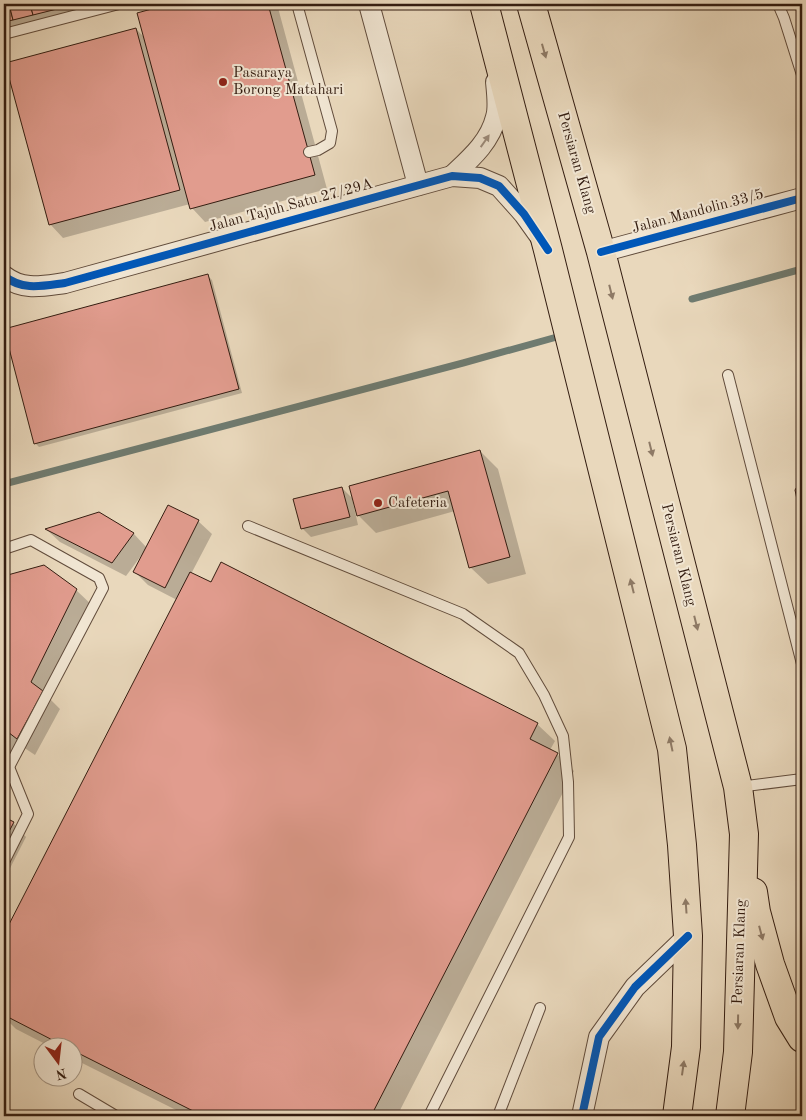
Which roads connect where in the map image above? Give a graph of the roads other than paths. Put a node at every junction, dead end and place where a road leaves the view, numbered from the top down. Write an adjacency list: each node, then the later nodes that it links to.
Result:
1 (119, 4): 7 (lane)
2 (297, 4): 10 (lane)
3 (369, 4): 12 (street)
4 (484, 4): 8 (main road)
5 (531, 4): 15 (main road, Persiaran Klang, one-way to 15)
6 (778, 4): 9 (lane)
7 (4, 34)
8 (496, 50): 11 (street, Jalan Tajuh Satu 27/29A, one-way to 8); 14 (main road)
9 (802, 74)
10 (308, 152)
11 (452, 176): 12 (street, Jalan Tajuh Satu 27/29A); 14 (street, Jalan Tajuh Satu 27/29A)
12 (418, 185): 16 (street, Jalan Tajuh Satu 27/29A)
13 (802, 198): 15 (street, Jalan Mandolin 33/5)
14 (548, 250): 26 (main road, one-way to 14)
15 (601, 252): 23 (main road, Persiaran Klang, one-way to 23)
16 (8, 279)
17 (728, 375): 20 (lane)
18 (248, 526): 31 (lane)
19 (4, 549): 21 (lane)
20 (802, 660)
21 (6, 765): 25 (lane)
22 (802, 779): 23 (lane)
23 (738, 787): 24 (main road, Persiaran Klang)
24 (744, 834): 28 (main road, one-way to 28); 35 (main road, Persiaran Klang, one-way to 35)
25 (4, 862)
26 (688, 936): 33 (street); 34 (main road, one-way to 26)
27 (540, 1008): 32 (lane)
28 (802, 1038)
29 (79, 1094): 30 (lane)
30 (116, 1116)
31 (429, 1116)
32 (498, 1116)
33 (582, 1116)
34 (677, 1116)
35 (730, 1116)

